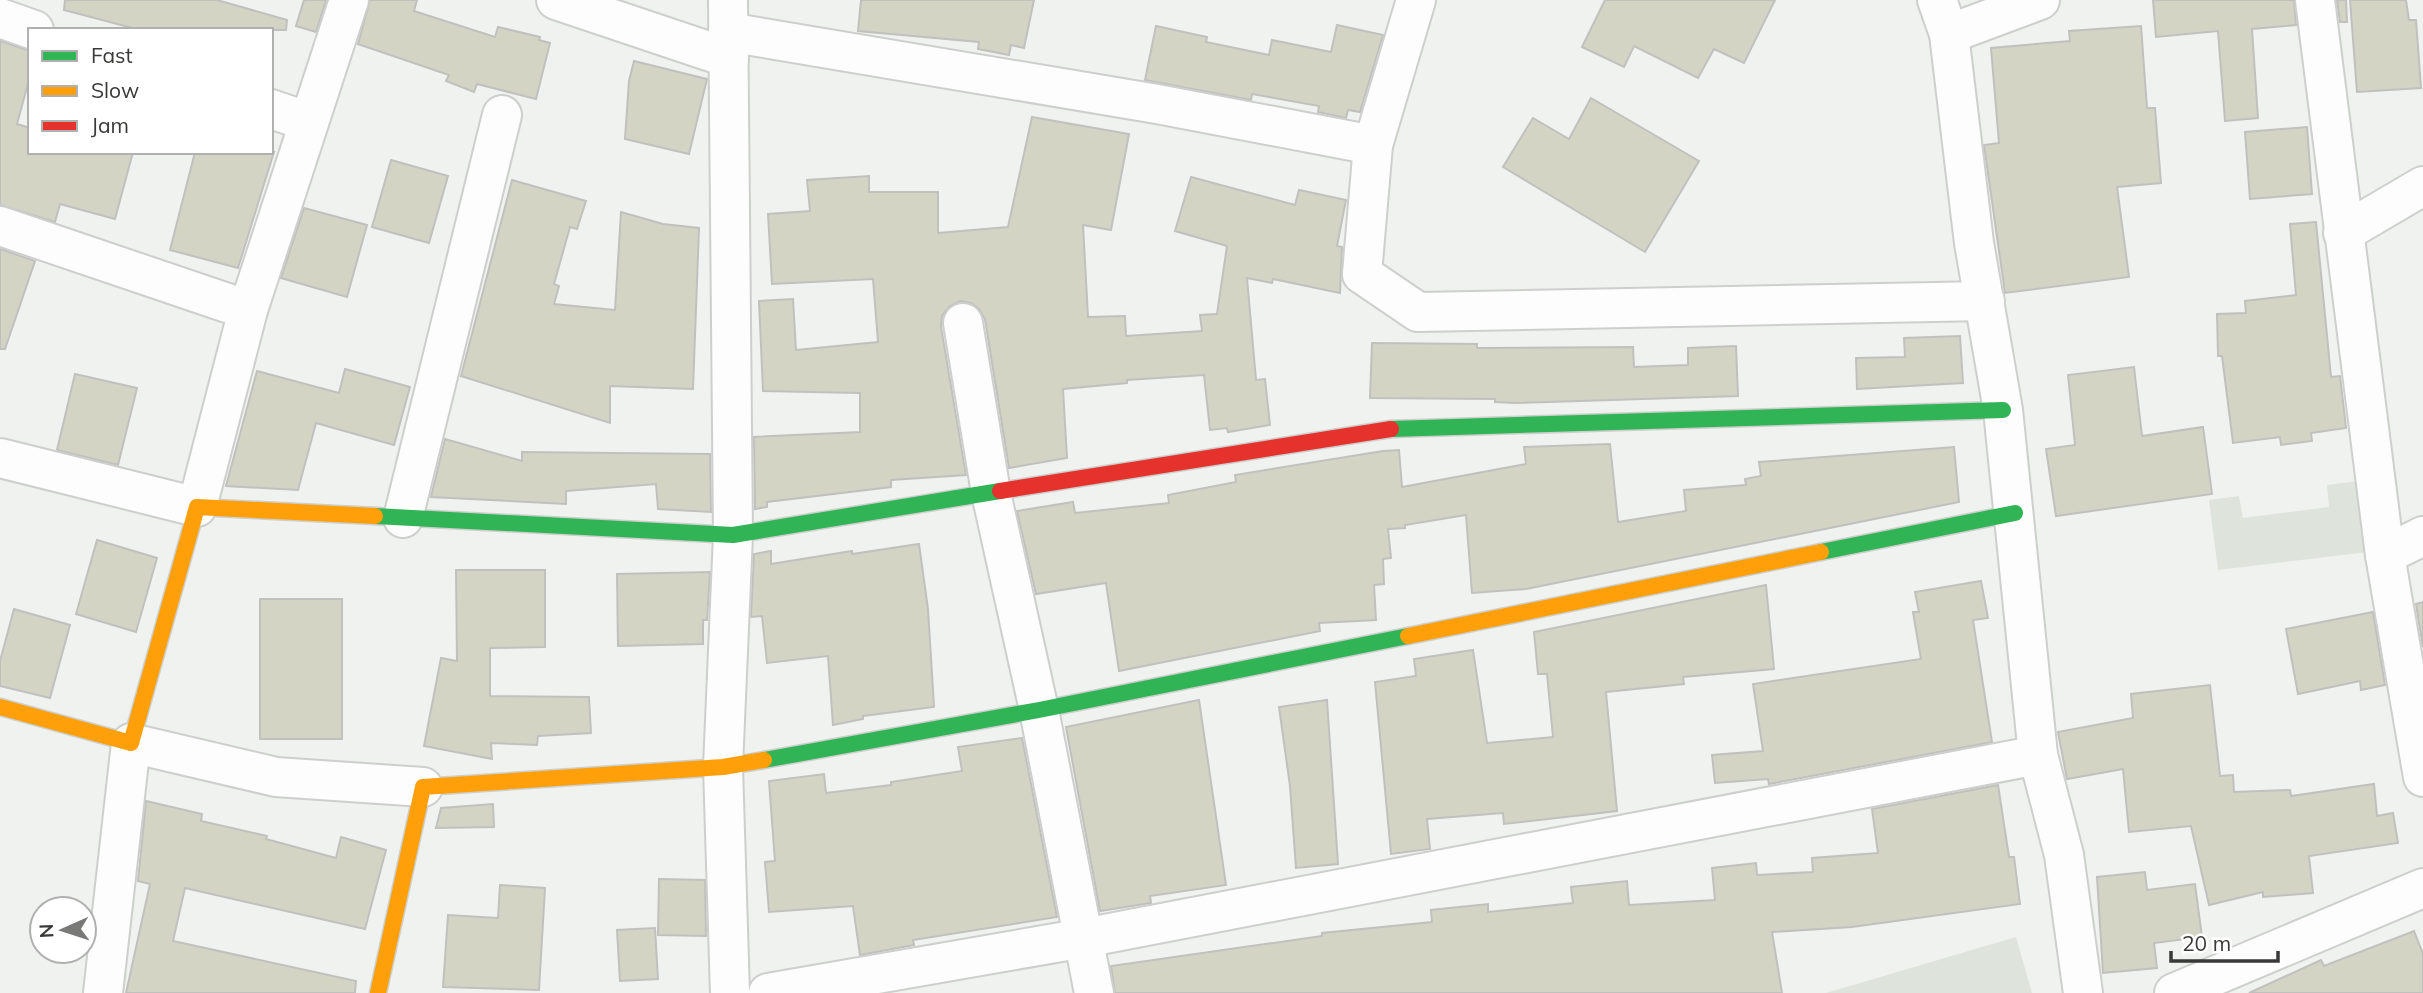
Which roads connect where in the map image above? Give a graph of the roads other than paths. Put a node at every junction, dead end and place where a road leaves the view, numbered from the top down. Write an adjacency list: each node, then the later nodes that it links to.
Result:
1 (349, 0): 12 (street)
2 (556, 0): 9 (street)
3 (1416, 0): 13 (street)
4 (2040, 0): 6 (street)
5 (2315, 0): 16 (street)
6 (1943, 17): 17 (street)
7 (0, 18): 8 (street)
8 (28, 28)
9 (728, 30): 13 (street); 26 (street)
10 (273, 110): 12 (street)
11 (502, 115): 25 (street)
12 (309, 122): 18 (street)
13 (1373, 145): 17 (street)
14 (2423, 186): 16 (street)
15 (0, 226): 18 (street)
16 (2343, 233): 28 (street)
17 (1985, 301): 20 (street)
18 (248, 310): 23 (street)
19 (963, 323): 22 (street)
20 (2003, 410): 22 (street); 24 (street)
21 (0, 458): 23 (street)
22 (991, 493): 26 (street); 30 (street)
23 (197, 507): 25 (street); 31 (street)
24 (2015, 513): 30 (street); 32 (street)
25 (403, 518): 26 (street)
26 (733, 535): 33 (street)
27 (2423, 536): 28 (street)
28 (2385, 555): 34 (street)
29 (0, 707): 31 (street)
30 (1039, 710): 33 (street); 37 (street)
31 (131, 743): 35 (street); 38 (street)
32 (2038, 755): 37 (street); 43 (street)
33 (723, 767): 35 (street); 40 (street)
34 (2423, 777)
35 (423, 787): 39 (street)
36 (2423, 888): 44 (street)
37 (1084, 938): 41 (street); 42 (street)
38 (103, 993)
39 (378, 993)
40 (730, 993)
41 (768, 993)
42 (1094, 993)
43 (2082, 993)
44 (2174, 993)

